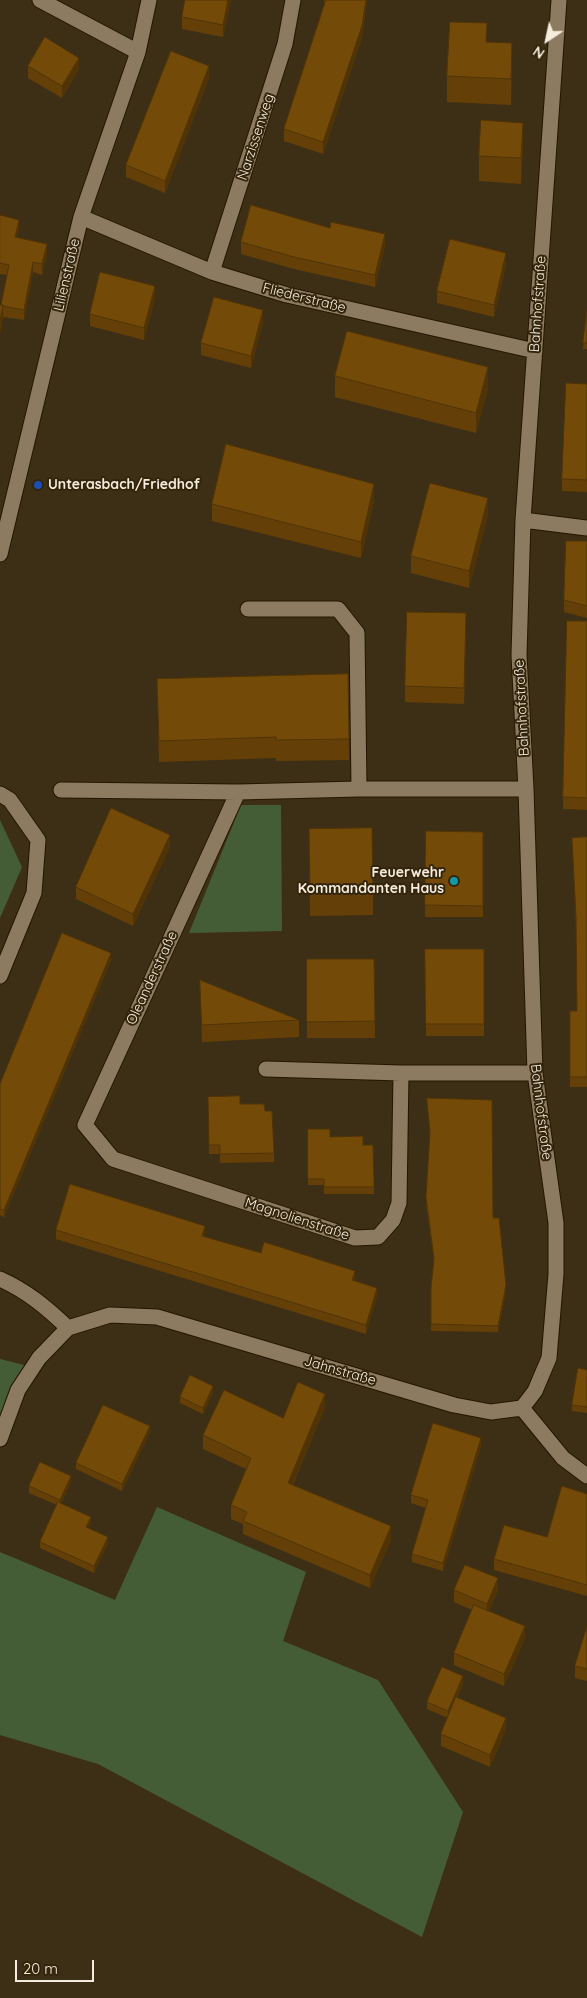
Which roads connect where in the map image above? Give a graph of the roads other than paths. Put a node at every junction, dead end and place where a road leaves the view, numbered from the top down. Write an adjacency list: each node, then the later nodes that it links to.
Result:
1 (40, 0): 5 (street)
2 (149, 0): 5 (street, Lilienstraße)
3 (293, 0): 7 (street, Narzissenweg)
4 (559, 0): 8 (street, Bahnhofstraße)
5 (138, 52): 6 (street, Lilienstraße)
6 (81, 217): 7 (street, Fliederstraße); 11 (street, Lilienstraße)
7 (212, 272): 8 (street, Fliederstraße)
8 (535, 351): 9 (street, Bahnhofstraße)
9 (524, 520): 10 (street); 14 (street, Bahnhofstraße)
10 (587, 528)
11 (0, 554)
12 (248, 609): 13 (street)
13 (359, 789): 14 (street); 16 (street)
14 (526, 789): 21 (street, Bahnhofstraße)
15 (61, 790): 16 (street)
16 (238, 792): 22 (street, Oleanderstraße)
17 (0, 794): 18 (street)
18 (0, 976)
19 (266, 1069): 20 (street)
20 (401, 1073): 21 (street); 22 (street, Magnolienstraße)
21 (535, 1073): 25 (street, Bahnhofstraße)
22 (112, 1159)
23 (0, 1278): 24 (street)
24 (68, 1328): 25 (street, Jahnstraße); 26 (street)
25 (522, 1408): 27 (street)
26 (0, 1438)
27 (587, 1476)

